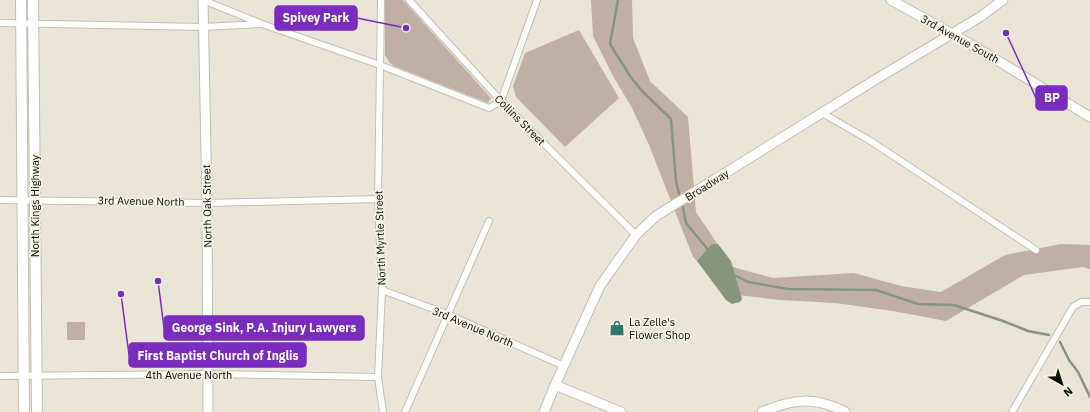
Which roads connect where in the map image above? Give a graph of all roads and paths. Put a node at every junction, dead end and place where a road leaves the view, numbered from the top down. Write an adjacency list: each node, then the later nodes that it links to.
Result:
1 (21, 0): 9 (main road, North Kings Highway)
2 (33, 0): 11 (main road, North Kings Highway)
3 (203, 0): 12 (street); 13 (main road, North Oak Street)
4 (381, 0): 15 (street, North Myrtle Street)
5 (409, 0): 16 (street, Collins Street)
6 (537, 0): 16 (street)
7 (891, 0): 14 (main road, 3rd Avenue South)
8 (1003, 0): 14 (main road, Broadway)
9 (21, 22): 10 (street); 11 (street); 21 (main road, North Kings Highway)
10 (0, 23)
11 (33, 23): 13 (street); 22 (main road, North Kings Highway)
12 (262, 24): 13 (street); 15 (street)
13 (203, 27): 23 (main road, North Oak Street)
14 (951, 34): 17 (main road, Broadway); 18 (main road, 3rd Avenue South)
15 (380, 65): 16 (street); 19 (street, North Myrtle Street)
16 (501, 101): 25 (street, Collins Street)
17 (822, 113): 25 (main road, Broadway); 26 (street)
18 (1090, 117)
19 (378, 199): 23 (street, 3rd Avenue North); 27 (street, North Myrtle Street)
20 (0, 200): 21 (street, 3rd Avenue North)
21 (23, 200): 22 (street, 3rd Avenue North); 33 (main road, North Kings Highway)
22 (35, 200): 23 (street, 3rd Avenue North); 34 (main road, North Kings Highway)
23 (207, 203): 31 (main road, North Oak Street)
24 (489, 221): 29 (street)
25 (636, 235): 30 (main road, Broadway)
26 (1036, 250)
27 (382, 290): 29 (street, 3rd Avenue North); 35 (street, North Myrtle Street)
28 (1090, 302): 47 (street)
29 (447, 314): 30 (street, 3rd Avenue North); 42 (street)
30 (564, 366): 36 (main road, Broadway)
31 (207, 374): 34 (street, 4th Avenue North); 35 (street, 4th Avenue North); 40 (main road, North Oak Street)
32 (0, 376): 33 (street, 4th Avenue North)
33 (23, 376): 34 (street, 4th Avenue North); 38 (main road, North Kings Highway)
34 (37, 376): 39 (main road, North Kings Highway)
35 (378, 377): 41 (street, North Myrtle Street)
36 (555, 385): 37 (main road); 43 (main road, Broadway)
37 (608, 410): 44 (main road)
38 (24, 412)
39 (37, 412)
40 (208, 412)
41 (383, 412)
42 (405, 412)
43 (544, 412)
44 (621, 412)
45 (762, 412): 46 (main road)
46 (845, 412)
47 (1012, 412)

